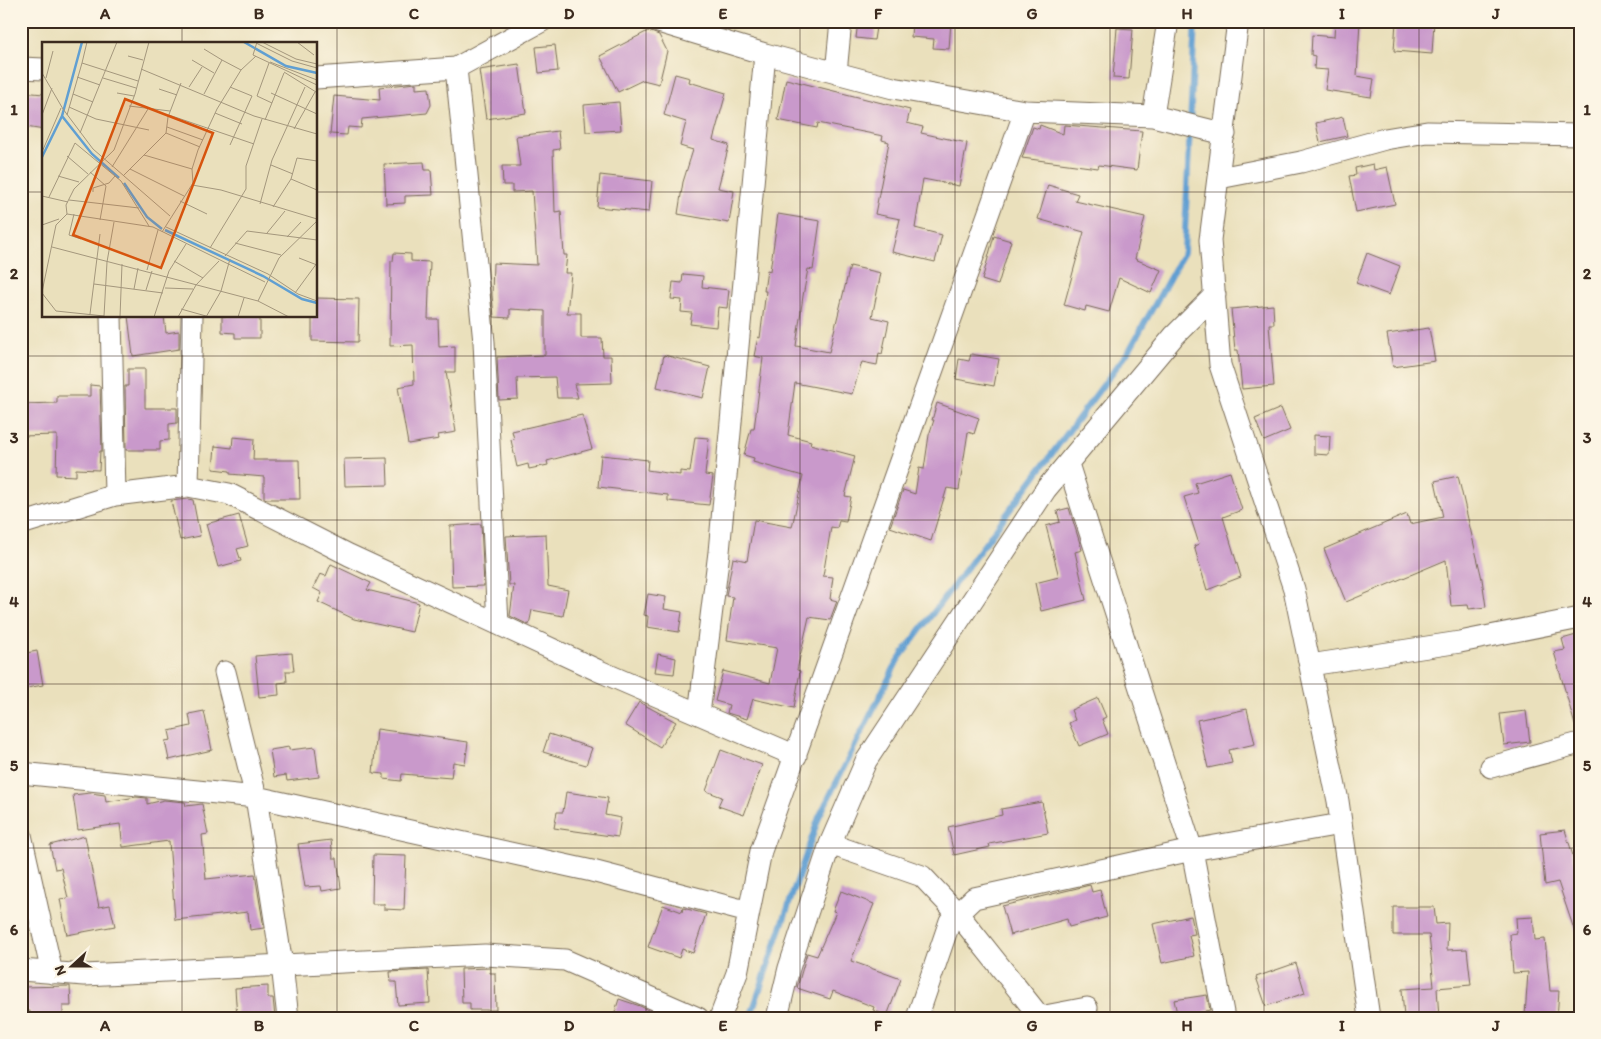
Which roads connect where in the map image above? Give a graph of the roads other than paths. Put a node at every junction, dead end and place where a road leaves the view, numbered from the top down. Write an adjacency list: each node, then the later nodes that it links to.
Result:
1 (542, 21): 8 (street)
2 (655, 21): 6 (street)
3 (841, 21): 10 (street)
4 (1168, 21): 13 (street)
5 (1238, 21): 14 (street)
6 (765, 54): 10 (street); 28 (street)
7 (21, 68): 9 (street)
8 (456, 68): 11 (street); 25 (street)
9 (42, 69)
10 (836, 73): 12 (street)
11 (318, 78)
12 (1025, 111): 13 (street); 30 (street)
13 (1161, 118): 14 (street)
14 (1220, 133): 16 (street)
15 (1580, 135): 16 (street)
16 (1219, 178): 17 (street)
17 (1214, 295): 20 (street); 26 (street)
18 (111, 318): 22 (street)
19 (192, 318): 21 (street)
20 (1068, 464): 36 (street); 37 (street)
21 (188, 486): 22 (street); 25 (street)
22 (115, 496): 23 (street)
23 (21, 524)
24 (1580, 618): 26 (street)
25 (498, 624): 28 (street)
26 (1310, 665): 34 (street)
27 (224, 672): 33 (street)
28 (699, 714): 30 (street)
29 (1580, 743): 31 (street)
30 (796, 756): 38 (street)
31 (1491, 767)
32 (21, 773): 33 (street)
33 (256, 797): 38 (street); 40 (street)
34 (1341, 824): 37 (street); 50 (street)
35 (21, 835): 42 (street)
36 (830, 844): 39 (street); 47 (street)
37 (1192, 850): 39 (street); 49 (street)
38 (749, 912): 46 (street)
39 (958, 914): 43 (street); 48 (street)
40 (282, 965): 42 (street); 44 (street); 45 (street)
41 (21, 970): 42 (street)
42 (52, 973)
43 (1087, 1008)
44 (288, 1018)
45 (698, 1018)
46 (720, 1018)
47 (777, 1018)
48 (917, 1018)
49 (1224, 1018)
50 (1369, 1018)

